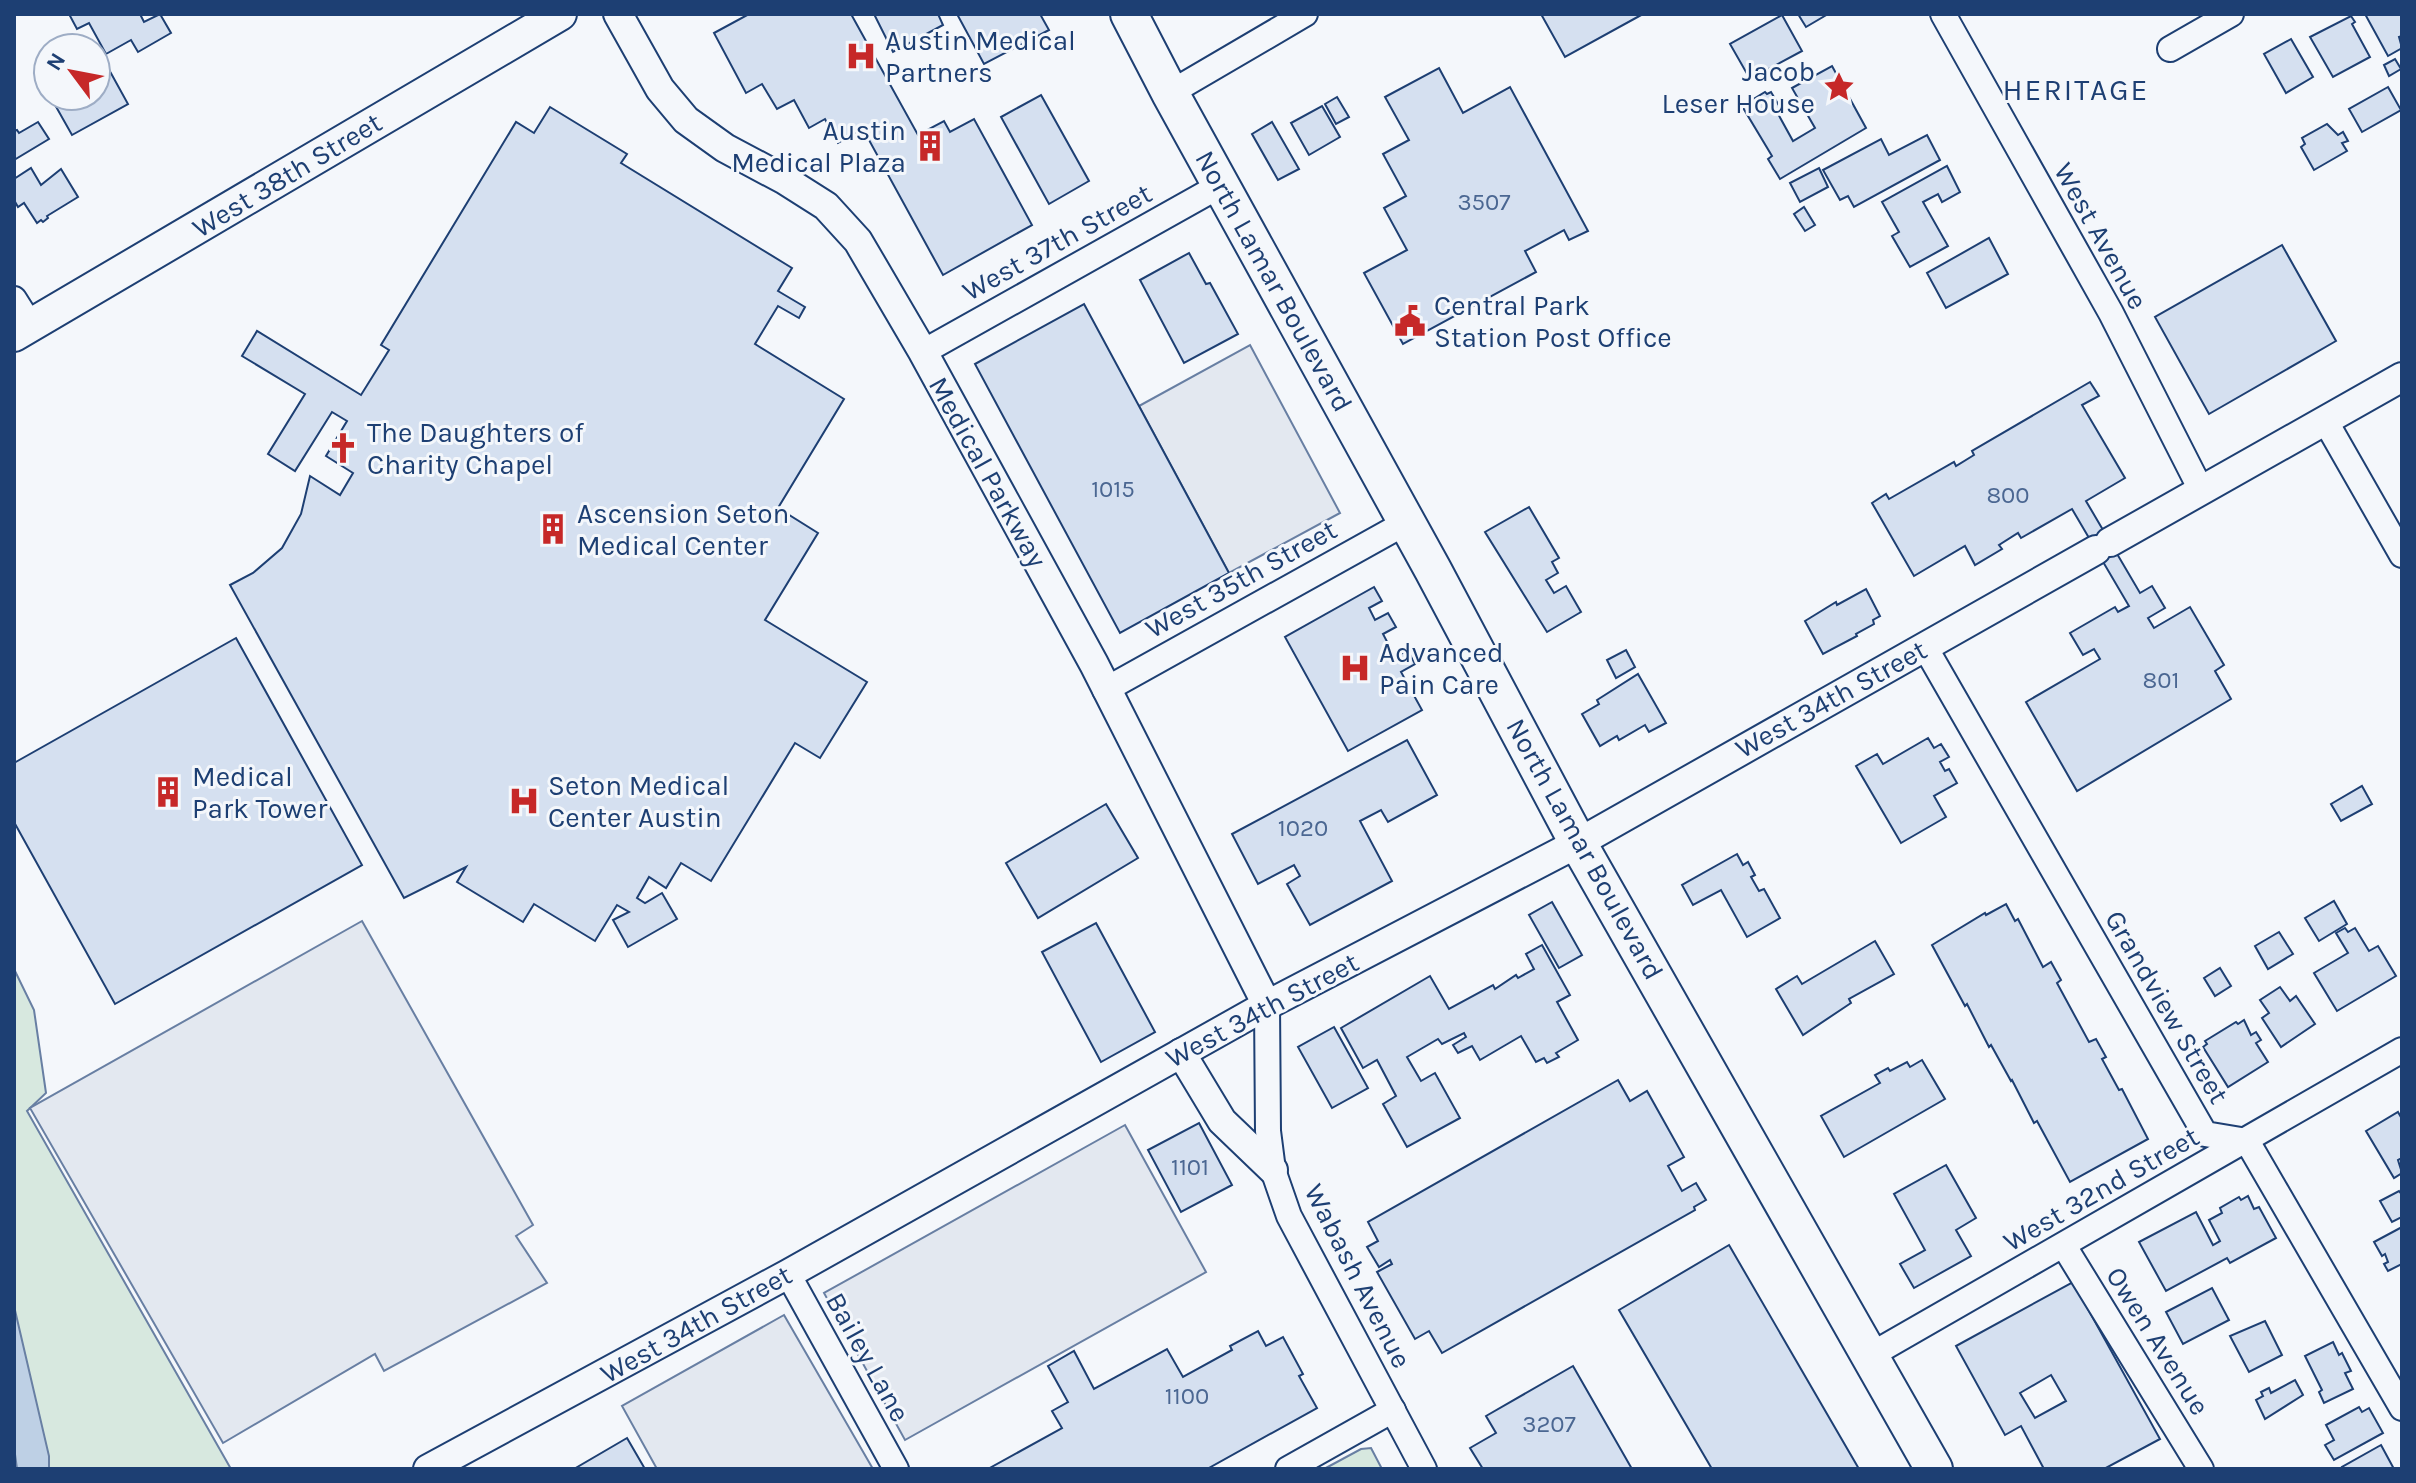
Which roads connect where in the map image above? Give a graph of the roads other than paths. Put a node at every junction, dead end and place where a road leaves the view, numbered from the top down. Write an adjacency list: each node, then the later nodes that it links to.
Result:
1 (560, 14): 10 (main road, West 38th Street)
2 (618, 14): 11 (street, Medical Parkway)
3 (1129, 14): 8 (main road, North Lamar Boulevard)
4 (1305, 14): 8 (street)
5 (1943, 14): 14 (street, West Avenue)
6 (2231, 14): 7 (street)
7 (2170, 49)
8 (1170, 93): 9 (main road, North Lamar Boulevard)
9 (1221, 185): 11 (street, West 37th Street); 15 (main road, North Lamar Boulevard)
10 (20, 320)
11 (923, 352): 18 (street, Medical Parkway)
12 (2402, 377): 13 (street, West 34th Street)
13 (2326, 422): 14 (street, West 34th Street); 16 (street)
14 (2201, 490): 17 (street, West 34th Street)
15 (1407, 522): 18 (street, West 35th Street); 19 (main road, North Lamar Boulevard)
16 (2402, 555)
17 (1925, 647): 19 (street, West 34th Street); 23 (street, Grandview Street)
18 (1105, 690): 20 (street, Medical Parkway)
19 (1578, 843): 20 (street, West 34th Street); 27 (main road, North Lamar Boulevard)
20 (1267, 1005): 22 (street, West 34th Street); 24 (street, Wabash Avenue)
21 (2402, 1050): 23 (street, West 32nd Street)
22 (1181, 1053): 24 (street); 26 (street, West 34th Street)
23 (2247, 1141): 25 (street, West 32nd Street); 28 (street)
24 (1273, 1170): 29 (street, Wabash Avenue)
25 (2064, 1246): 27 (street, West 32nd Street); 35 (street, Owen Avenue)
26 (788, 1274): 30 (street, West 34th Street); 31 (street, Bailey Lane)
27 (1871, 1355): 34 (main road, North Lamar Boulevard)
28 (2402, 1408)
29 (1393, 1410): 32 (street); 33 (street, Wabash Avenue)
30 (428, 1469)
31 (896, 1469)
32 (1288, 1469)
33 (1424, 1469)
34 (1934, 1469)
35 (2201, 1469)

